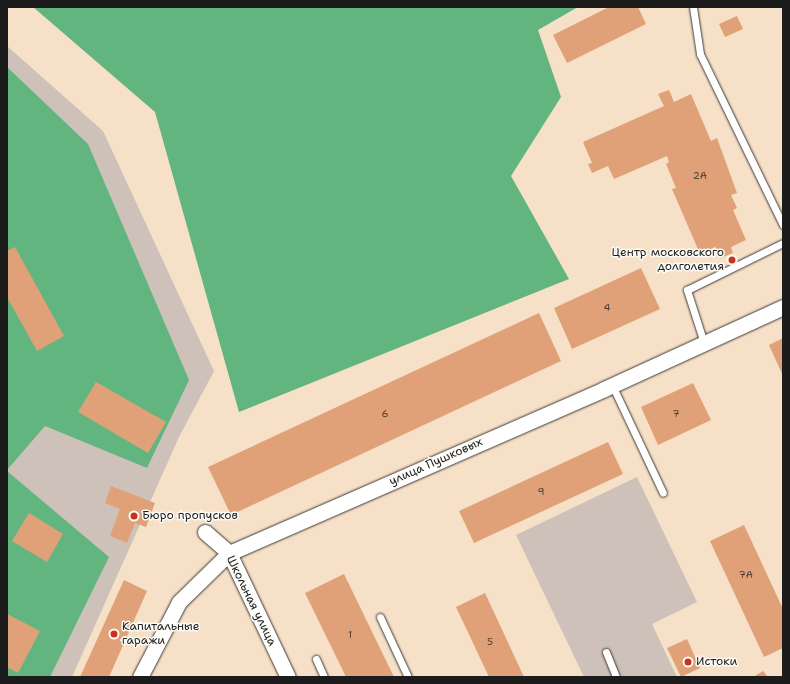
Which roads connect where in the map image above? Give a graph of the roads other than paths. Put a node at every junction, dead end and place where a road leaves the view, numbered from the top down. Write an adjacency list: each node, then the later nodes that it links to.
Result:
1 (693, 7): 2 (lane)
2 (783, 225)
3 (783, 244): 5 (lane)
4 (783, 306): 5 (street, улица Пушковых)
5 (704, 343): 6 (street, улица Пушковых)
6 (612, 385): 7 (lane); 9 (street, улица Пушковых)
7 (663, 493)
8 (205, 532): 9 (street, Школьная улица)
9 (229, 553): 13 (street, улица Пушковых); 14 (street, Школьная улица)
10 (380, 617): 16 (lane)
11 (606, 652): 17 (lane)
12 (316, 659): 15 (lane)
13 (140, 677)
14 (288, 677)
15 (324, 677)
16 (408, 677)
17 (616, 677)

